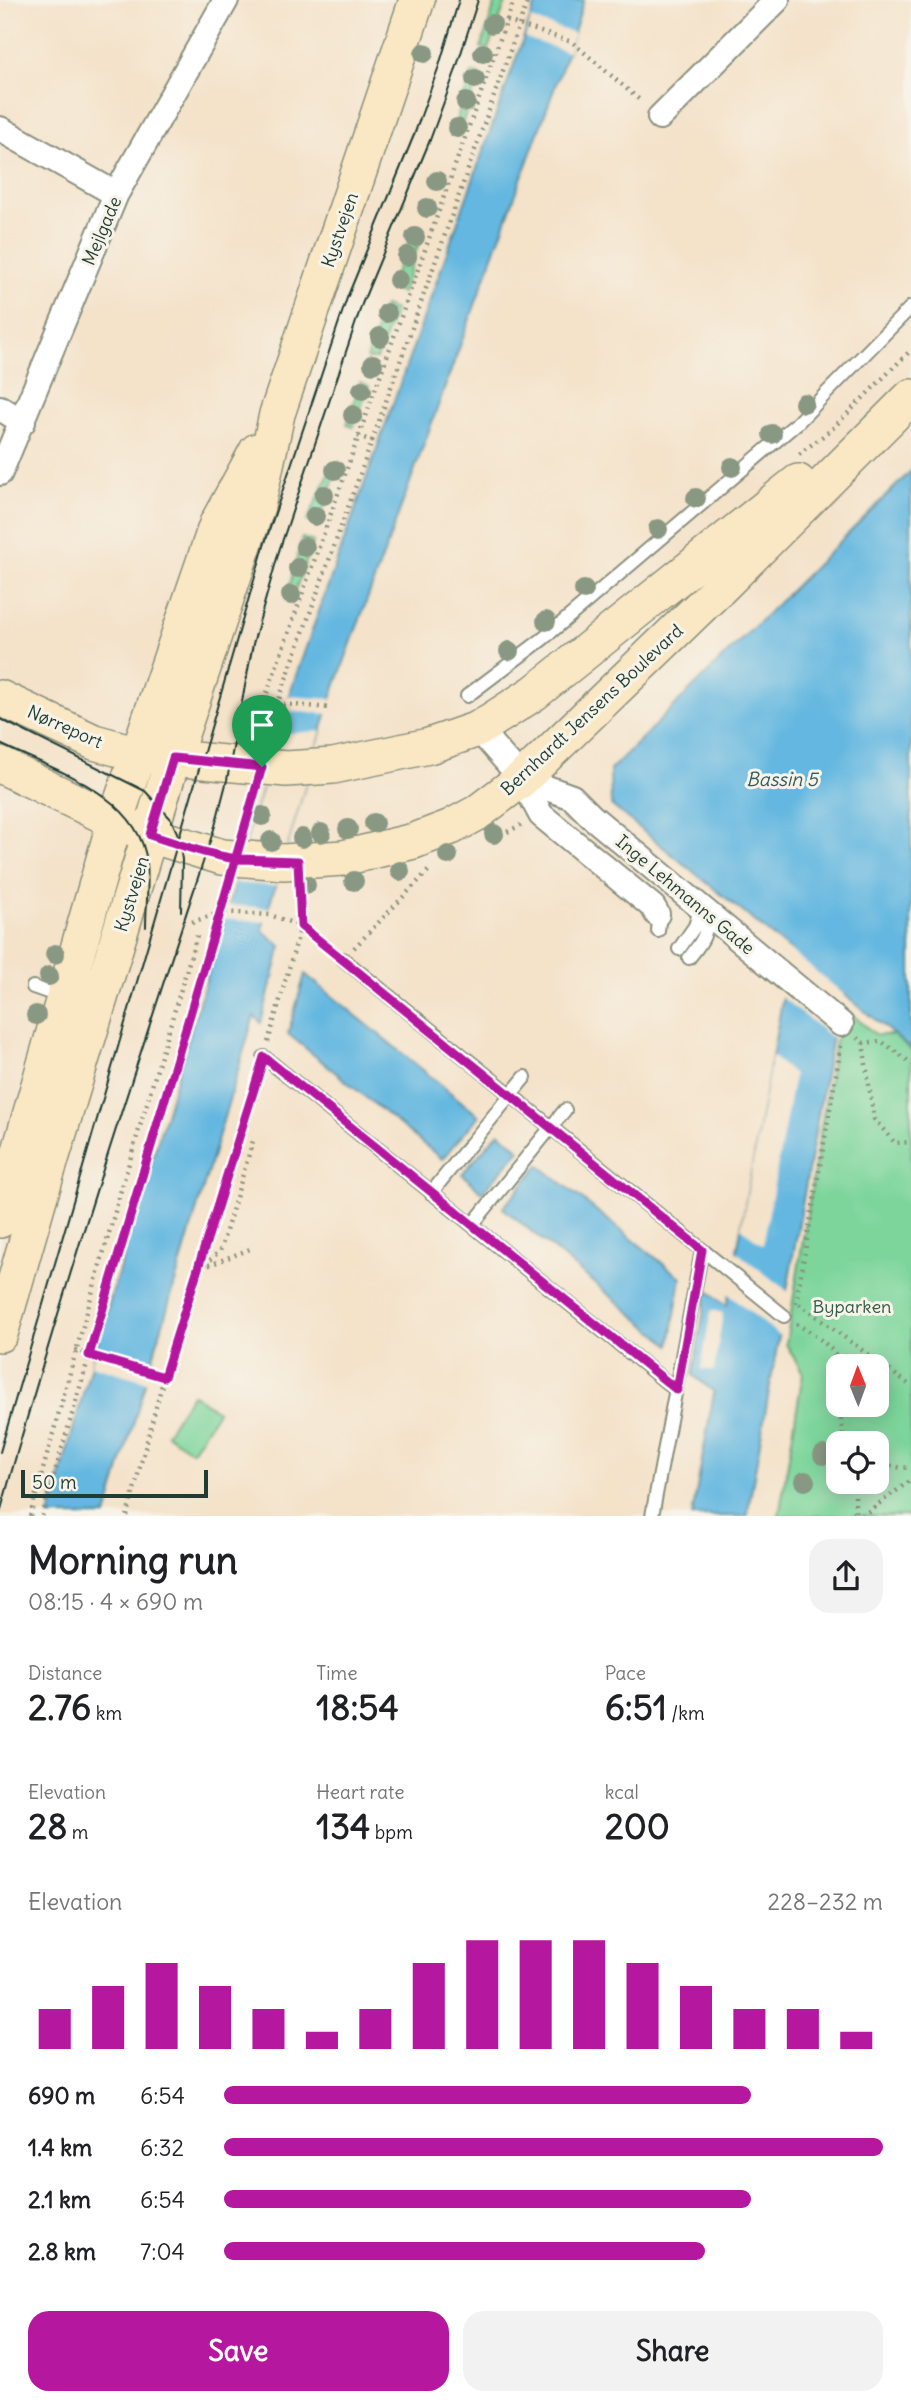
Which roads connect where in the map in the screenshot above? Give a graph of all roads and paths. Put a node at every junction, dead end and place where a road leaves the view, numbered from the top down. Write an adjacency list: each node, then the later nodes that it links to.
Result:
1 (226, 0): 12 (street, Mejlgade)
2 (404, 0): 9 (street, Kystvejen)
3 (416, 0): 9 (street, Kystvejen)
4 (514, 0): 7 (path)
5 (528, 0): 8 (path)
6 (777, 0): 10 (street)
7 (507, 21): 8 (path); 19 (path)
8 (520, 26): 10 (path); 20 (path)
9 (401, 45): 17 (street, Kystvejen)
10 (660, 117)
11 (0, 129): 12 (street)
12 (116, 194): 18 (street, Mejlgade)
13 (911, 307): 23 (lane)
14 (911, 379): 27 (street)
15 (911, 397): 32 (street, Bernhardt Jensens Boulevard)
16 (0, 408): 18 (street)
17 (277, 414): 28 (street, Kystvejen); 30 (street, Kystvejen)
18 (23, 422): 21 (street, Mejlgade)
19 (358, 436): 20 (path); 22 (path)
20 (372, 441): 29 (path)
21 (0, 473)
22 (267, 693)
23 (467, 696)
24 (0, 698): 28 (street, Nørreport)
25 (283, 704): 26 (path)
26 (331, 708)
27 (478, 729): 29 (street); 32 (street, Inge Lehmanns Gade)
28 (138, 754): 30 (street, Nørreport); 34 (street, Kystvejen)
29 (265, 757): 30 (street); 37 (path)
30 (173, 758): 35 (street, Kystvejen)
31 (0, 765): 34 (street)
32 (522, 779): 33 (street, Inge Lehmanns Gade); 38 (street, Bernhardt Jensens Boulevard); 40 (street, Inge Lehmanns Gade)
33 (541, 815): 36 (path); 43 (street, Inge Lehmanns Gade)
34 (114, 821): 35 (street, Bernhardt Jensens Boulevard); 59 (street, Kystvejen)
35 (150, 835): 37 (street, Bernhardt Jensens Boulevard); 65 (street, Kystvejen)
36 (495, 838)
37 (237, 859): 38 (street, Bernhardt Jensens Boulevard); 41 (path)
38 (291, 861): 44 (path)
39 (437, 866): 47 (path)
40 (701, 907): 46 (lane); 48 (street, Inge Lehmanns Gade)
41 (221, 912): 42 (path); 44 (path); 68 (path)
42 (192, 922)
43 (655, 923)
44 (301, 926): 47 (path); 50 (path)
45 (198, 932): 66 (path)
46 (684, 953)
47 (343, 960): 53 (lane)
48 (843, 1026): 49 (path); 70 (path)
49 (863, 1043): 51 (path); 57 (path)
50 (264, 1057): 58 (lane); 63 (path)
51 (911, 1063)
52 (525, 1077): 53 (lane)
53 (510, 1095): 55 (lane); 58 (lane)
54 (565, 1110): 55 (lane)
55 (551, 1128): 60 (lane); 62 (lane)
56 (253, 1141): 63 (path)
57 (911, 1142)
58 (432, 1193): 60 (lane)
59 (0, 1220)
60 (472, 1225): 71 (lane)
61 (250, 1249): 63 (path)
62 (702, 1250): 64 (lane); 71 (lane)
63 (198, 1270): 69 (path)
64 (784, 1316): 67 (path)
65 (0, 1334)
66 (75, 1350): 68 (path); 76 (path)
67 (834, 1354)
68 (92, 1355): 69 (path); 77 (path)
69 (164, 1377): 78 (path)
70 (911, 1386)
71 (677, 1390): 79 (lane)
72 (889, 1465): 73 (path)
73 (911, 1467)
74 (911, 1480): 81 (path)
75 (855, 1494): 80 (path)
76 (30, 1516)
77 (42, 1516)
78 (127, 1516)
79 (652, 1516)
80 (855, 1516)
81 (862, 1516)

